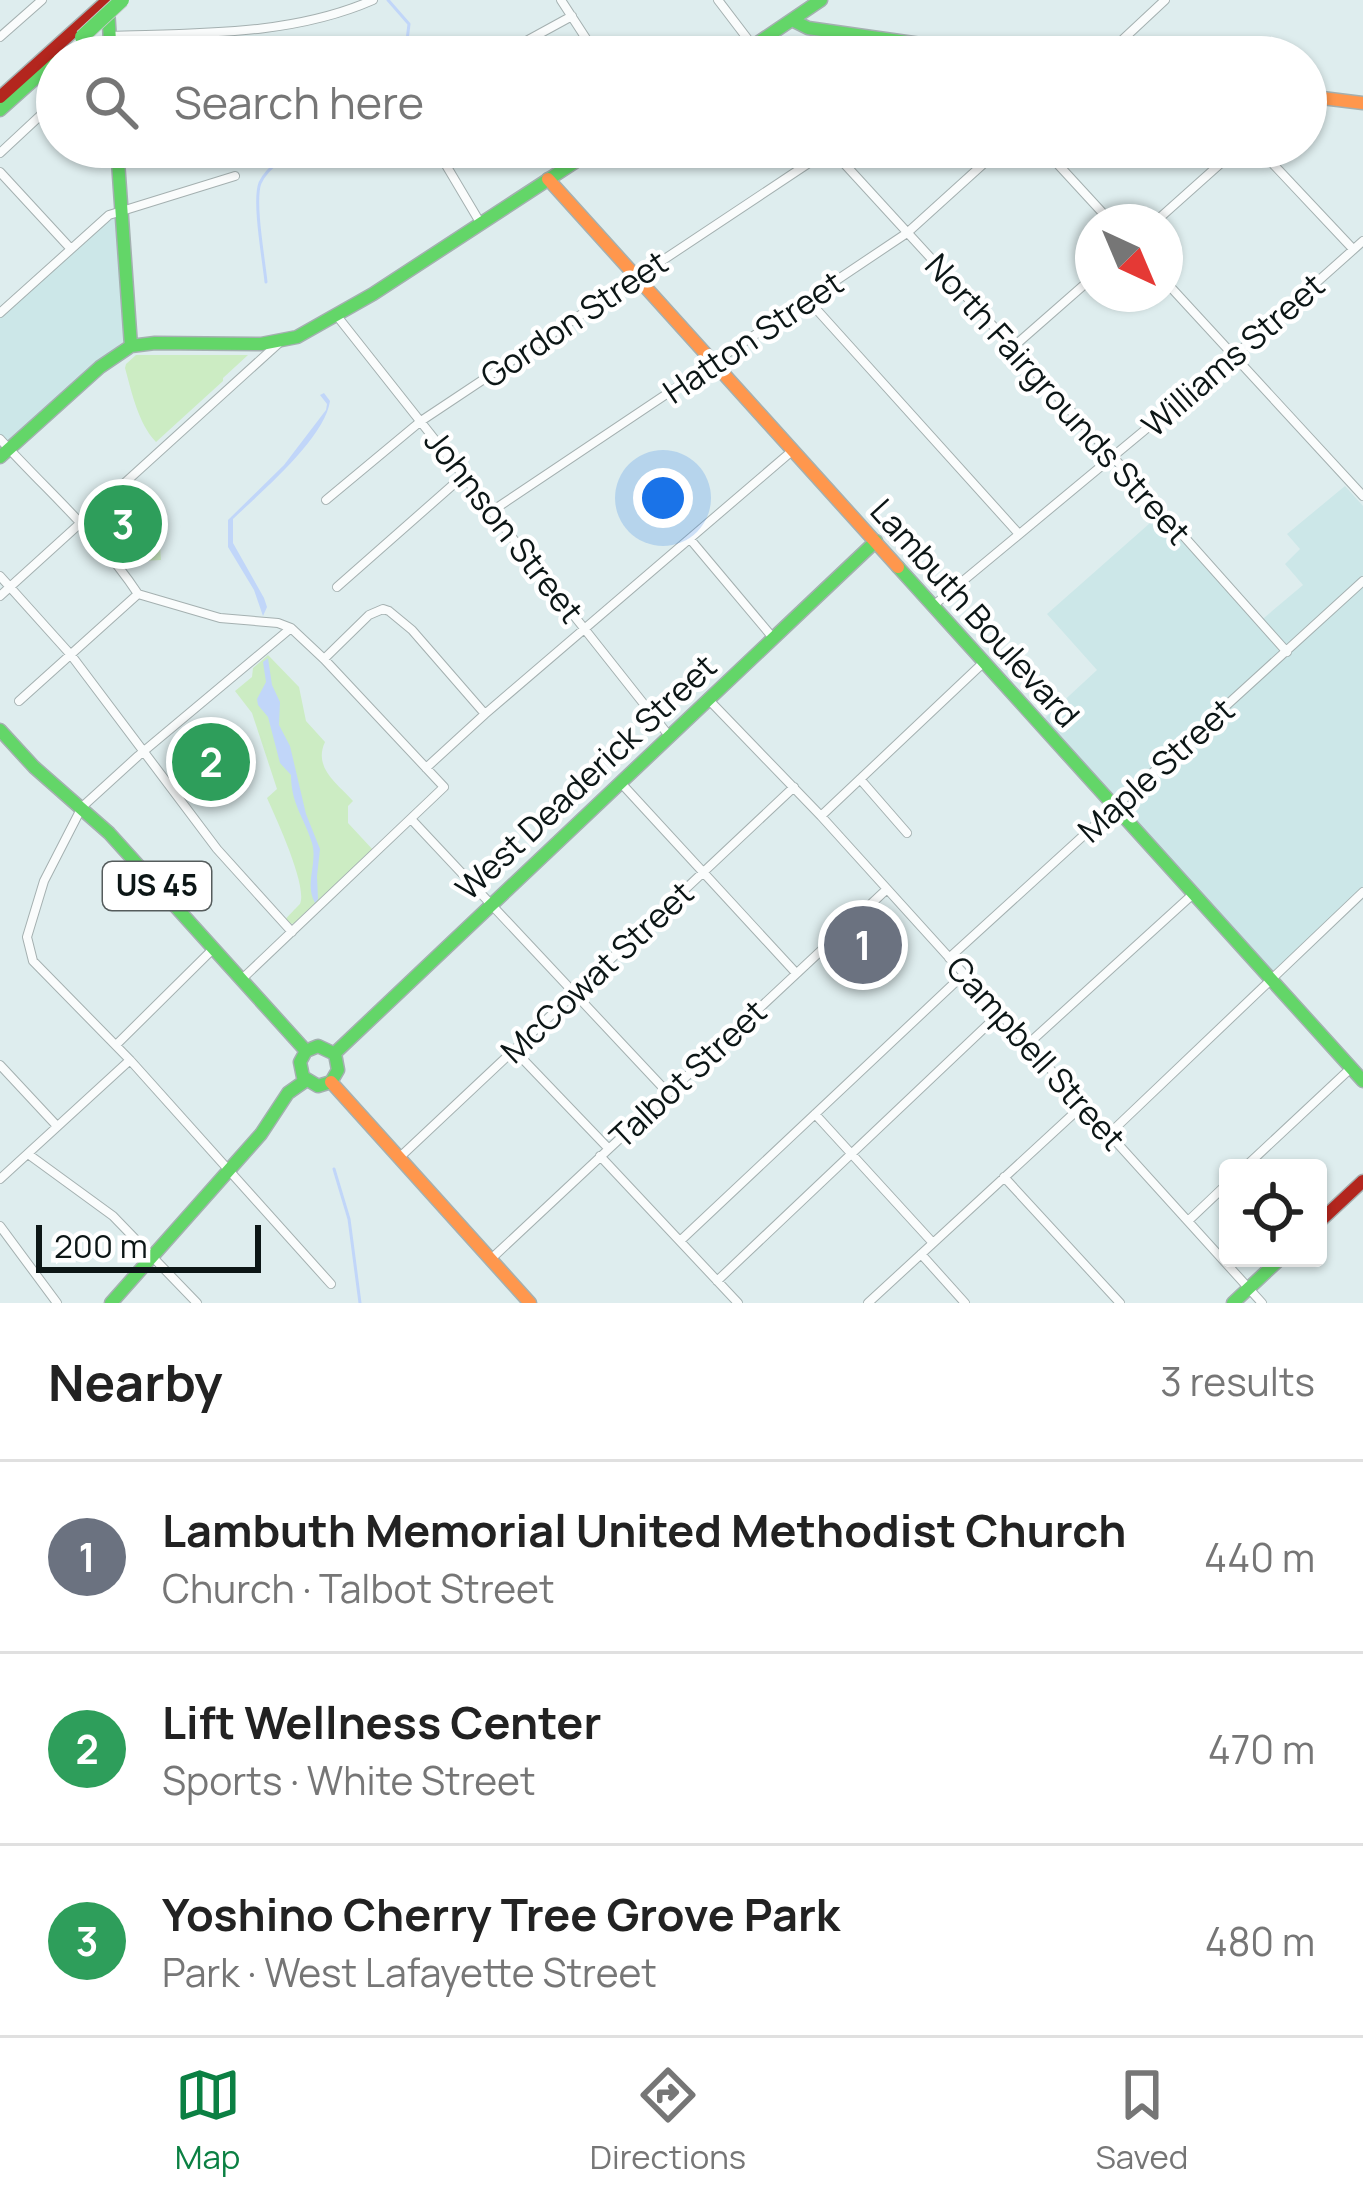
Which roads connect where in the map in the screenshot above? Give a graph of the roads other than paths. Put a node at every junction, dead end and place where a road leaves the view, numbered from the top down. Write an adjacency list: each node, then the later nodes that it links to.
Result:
1 (42, 0): 22 (street)
2 (108, 0): 11 (main road); 14 (main road)
3 (122, 0): 11 (main road, bridge)
4 (373, 0): 15 (street)
5 (561, 0): 9 (street)
6 (718, 0): 18 (street)
7 (820, 0): 10 (main road)
8 (1165, 0): 21 (street)
9 (572, 16): 16 (street); 17 (street)
10 (792, 20): 19 (main road); 20 (main road)
11 (82, 30): 12 (main road); 13 (main road)
12 (75, 36)
13 (77, 36)
14 (109, 36)
15 (186, 36)
16 (535, 36)
17 (585, 36)
18 (735, 36)
19 (769, 36)
20 (855, 36)
21 (1126, 36)
22 (0, 37)
23 (36, 68): 25 (main road)
24 (36, 78): 28 (main road)
25 (0, 97)
26 (1327, 99): 27 (main road)
27 (1363, 103)
28 (0, 110)
29 (36, 120): 30 (street)
30 (0, 153)
31 (119, 168): 45 (main road)
32 (448, 168): 46 (street)
33 (565, 168): 42 (main road)
34 (799, 168): 51 (street, Gordon Street)
35 (848, 168): 47 (street, North Fairgrounds Street)
36 (979, 168): 47 (street, Hatton Street)
37 (1061, 168): 43 (street)
38 (1215, 168): 44 (street)
39 (1277, 168): 50 (street)
40 (0, 172): 49 (street)
41 (235, 176): 45 (street)
42 (548, 179): 46 (main road); 51 (main road, Lambuth Boulevard)
43 (1094, 204)
44 (1175, 204)
45 (122, 210): 49 (street); 58 (main road)
46 (481, 224): 56 (main road)
47 (908, 233): 53 (street, Hatton Street); 59 (street, North Fairgrounds Street)
48 (1363, 241): 50 (street, Williams Street)
49 (71, 249): 55 (street)
50 (1353, 249): 60 (street, Williams Street)
51 (636, 278): 61 (main road, Lambuth Boulevard); 62 (street, Gordon Street)
52 (1075, 293): 59 (street)
53 (808, 300): 61 (street, Hatton Street); 71 (street)
54 (1183, 300): 60 (street)
55 (0, 314)
56 (338, 316): 57 (main road); 62 (street, Johnson Street)
57 (282, 341): 58 (main road); 70 (street)
58 (131, 346): 63 (main road)
59 (1012, 348): 65 (street, North Fairgrounds Street)
60 (1234, 356): 65 (street, Williams Street); 67 (street)
61 (714, 364): 64 (main road, Lambuth Boulevard); 69 (street, Hatton Street)
62 (421, 422): 66 (street, Johnson Street); 68 (street, Gordon Street)
63 (3, 448): 70 (street)
64 (792, 451): 72 (street); 73 (main road, Lambuth Boulevard)
65 (1114, 458): 71 (street, Williams Street); 84 (street, North Fairgrounds Street)
66 (463, 476): 69 (street, Johnson Street); 77 (street)
67 (1363, 496)
68 (326, 500)
69 (492, 512): 82 (street, Johnson Street)
70 (81, 523): 76 (street); 78 (street)
71 (1019, 534): 80 (street, Williams Street)
72 (691, 539): 82 (street); 83 (street)
73 (876, 542): 80 (main road, Lambuth Boulevard); 83 (main road, West Deaderick Street)
74 (0, 576): 76 (street)
75 (1363, 581): 84 (street, Maple Street)
76 (10, 587): 79 (street); 85 (street)
77 (337, 587)
78 (138, 594): 81 (street); 85 (street)
79 (0, 596)
80 (934, 604): 87 (main road, Lambuth Boulevard)
81 (291, 628): 86 (street); 93 (street)
82 (585, 630): 90 (street); 92 (street, Johnson Street)
83 (774, 639): 88 (main road, West Deaderick Street)
84 (1287, 652): 99 (street, Maple Street)
85 (71, 655): 89 (street); 93 (street)
86 (324, 659): 90 (street); 94 (street)
87 (983, 663): 95 (street); 99 (main road, Lambuth Boulevard)
88 (710, 700): 92 (main road, West Deaderick Street); 97 (street, Campbell Street)
89 (19, 701)
90 (485, 714): 94 (street)
91 (0, 730): 98 (main road, US 45)
92 (670, 737): 96 (main road, West Deaderick Street)
93 (144, 751): 98 (street); 108 (street)
94 (426, 768): 101 (street)
95 (860, 779): 100 (street); 102 (street)
96 (621, 783): 103 (street); 107 (main road, West Deaderick Street)
97 (794, 787): 100 (street, Campbell Street); 103 (street, McCowat Street)
98 (82, 807): 109 (main road, US 45); 118 (street)
99 (1115, 808): 106 (main road, Lambuth Boulevard); 110 (street, Maple Street)
100 (821, 816): 104 (street, Campbell Street)
101 (411, 820): 107 (street); 108 (street)
102 (907, 833)
103 (703, 872): 111 (street); 115 (street, McCowat Street)
104 (887, 889): 110 (street, Campbell Street); 111 (street, Talbot Street)
105 (1363, 892): 114 (street)
106 (1192, 895): 114 (main road, Lambuth Boulevard); 117 (street)
107 (490, 903): 115 (street); 121 (main road, West Deaderick Street)
108 (292, 932): 113 (street)
109 (214, 948): 113 (main road, US 45); 118 (street)
110 (949, 958): 112 (street, Campbell Street)
111 (796, 973): 128 (street, Talbot Street)
112 (964, 974): 116 (street, Campbell Street); 130 (street)
113 (242, 979): 120 (main road, US 45)
114 (1271, 981): 124 (main road, Lambuth Boulevard); 132 (street)
115 (574, 993): 119 (street, McCowat Street); 128 (street)
116 (1000, 1014): 117 (street, Campbell Street); 135 (street)
117 (1028, 1045): 129 (street, Campbell Street)
118 (116, 1046): 122 (street)
119 (514, 1050): 133 (street); 136 (street, McCowat Street)
120 (306, 1051): 121 (main road); 125 (main road)
121 (335, 1053): 126 (main road)
122 (130, 1060): 131 (street); 139 (street)
123 (0, 1065): 131 (street)
124 (1351, 1068): 127 (main road, Lambuth Boulevard); 138 (street)
125 (305, 1081): 126 (main road); 139 (main road)
126 (331, 1082): 136 (main road)
127 (1363, 1082)
128 (668, 1093): 133 (street, Talbot Street)
129 (1083, 1105): 132 (street, Campbell Street); 140 (street)
130 (815, 1114): 135 (street); 147 (street)
131 (57, 1126): 134 (street)
132 (1109, 1134): 145 (street, Campbell Street)
133 (608, 1148): 137 (street, Talbot Street)
134 (28, 1154): 141 (street); 150 (street)
135 (852, 1154): 148 (street); 153 (street)
136 (400, 1156): 151 (main road)
137 (600, 1156): 147 (street); 151 (street, Talbot Street)
138 (1254, 1159)
139 (229, 1172): 150 (main road); 154 (street)
140 (1004, 1178): 148 (street); 163 (street)
141 (0, 1179)
142 (1363, 1181): 144 (main road)
143 (1219, 1191): 145 (street)
144 (1327, 1215)
145 (1188, 1220): 155 (street, Campbell Street)
146 (0, 1226): 156 (street)
147 (680, 1241): 153 (street)
148 (933, 1244): 149 (street)
149 (921, 1254): 161 (street); 162 (street)
150 (153, 1255): 157 (main road); 158 (street)
151 (490, 1258): 159 (main road)
152 (1271, 1267): 155 (main road)
153 (717, 1281): 160 (street)
154 (331, 1284)
155 (1249, 1288): 164 (main road); 165 (street, Campbell Street)
156 (57, 1303)
157 (111, 1303)
158 (197, 1303)
159 (530, 1303)
160 (738, 1303)
161 (868, 1303)
162 (965, 1303)
163 (1120, 1303)
164 (1233, 1303)
165 (1262, 1303)

